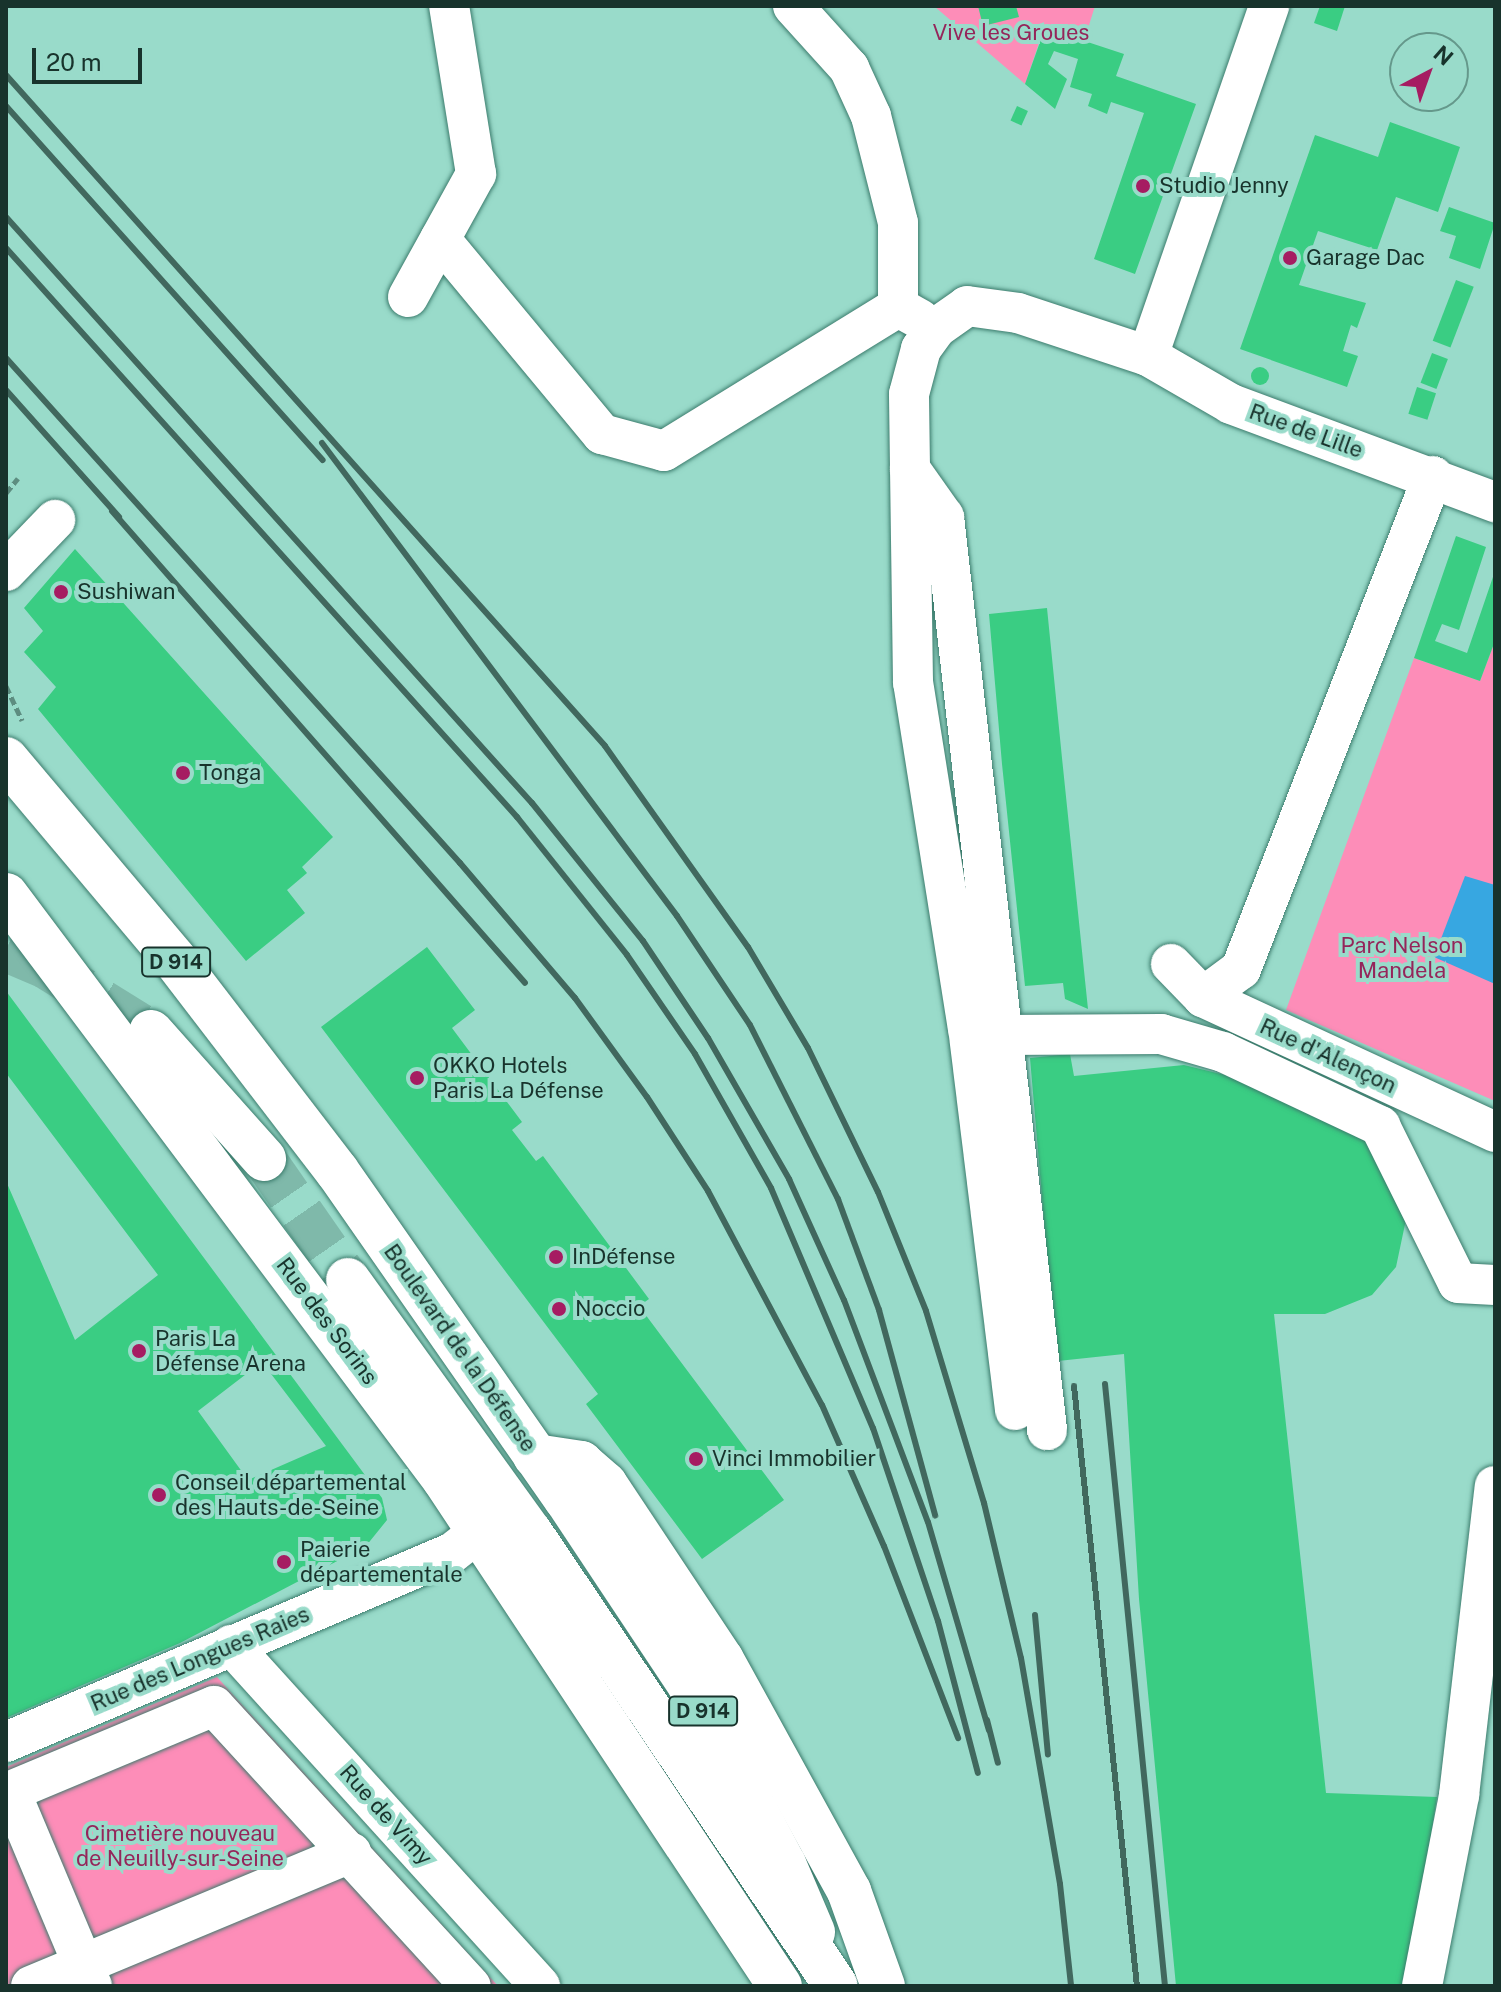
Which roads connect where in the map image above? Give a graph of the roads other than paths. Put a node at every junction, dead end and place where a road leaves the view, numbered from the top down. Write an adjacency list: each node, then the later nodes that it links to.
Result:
1 (449, 6): 4 (street)
2 (793, 6): 6 (street)
3 (1269, 6): 8 (street)
4 (440, 239): 5 (street); 6 (street)
5 (408, 297)
6 (898, 307): 7 (street)
7 (936, 328): 8 (street, Rue de Lille); 9 (street)
8 (1148, 356): 10 (street, Rue de Lille)
9 (910, 469): 19 (street); 19 (street)
10 (1433, 476): 11 (street, Rue de Lille); 17 (street)
11 (1486, 489)
12 (55, 520): 13 (street)
13 (6, 571)
14 (6, 759): 24 (main road, Boulevard de la Défense / D 914)
15 (6, 895): 26 (main road, Rue des Sorins)
16 (1171, 964): 17 (street, Rue d'Alençon)
17 (1203, 997): 20 (street, Rue d'Alençon)
18 (151, 1032): 21 (main road)
19 (1003, 1035): 23 (street)
20 (1495, 1132)
21 (264, 1159)
22 (348, 1280): 36 (main road)
23 (1495, 1285)
24 (535, 1456): 36 (main road, Boulevard de la Défense / D 914); 37 (main road)
25 (1495, 1486): 38 (street)
26 (478, 1533): 27 (street, Rue des Longues Raies); 35 (main road, Rue des Sorins)
27 (231, 1645): 28 (street, Rue des Longues Raies); 34 (street, Rue de Vimy)
28 (6, 1742)
29 (8, 1792): 30 (street); 31 (street)
30 (351, 1853): 31 (street); 33 (street)
31 (87, 1975): 32 (street)
32 (31, 1986)
33 (471, 1986)
34 (540, 1986)
35 (780, 1986)
36 (836, 1986)
37 (883, 1986)
38 (1422, 1986)

